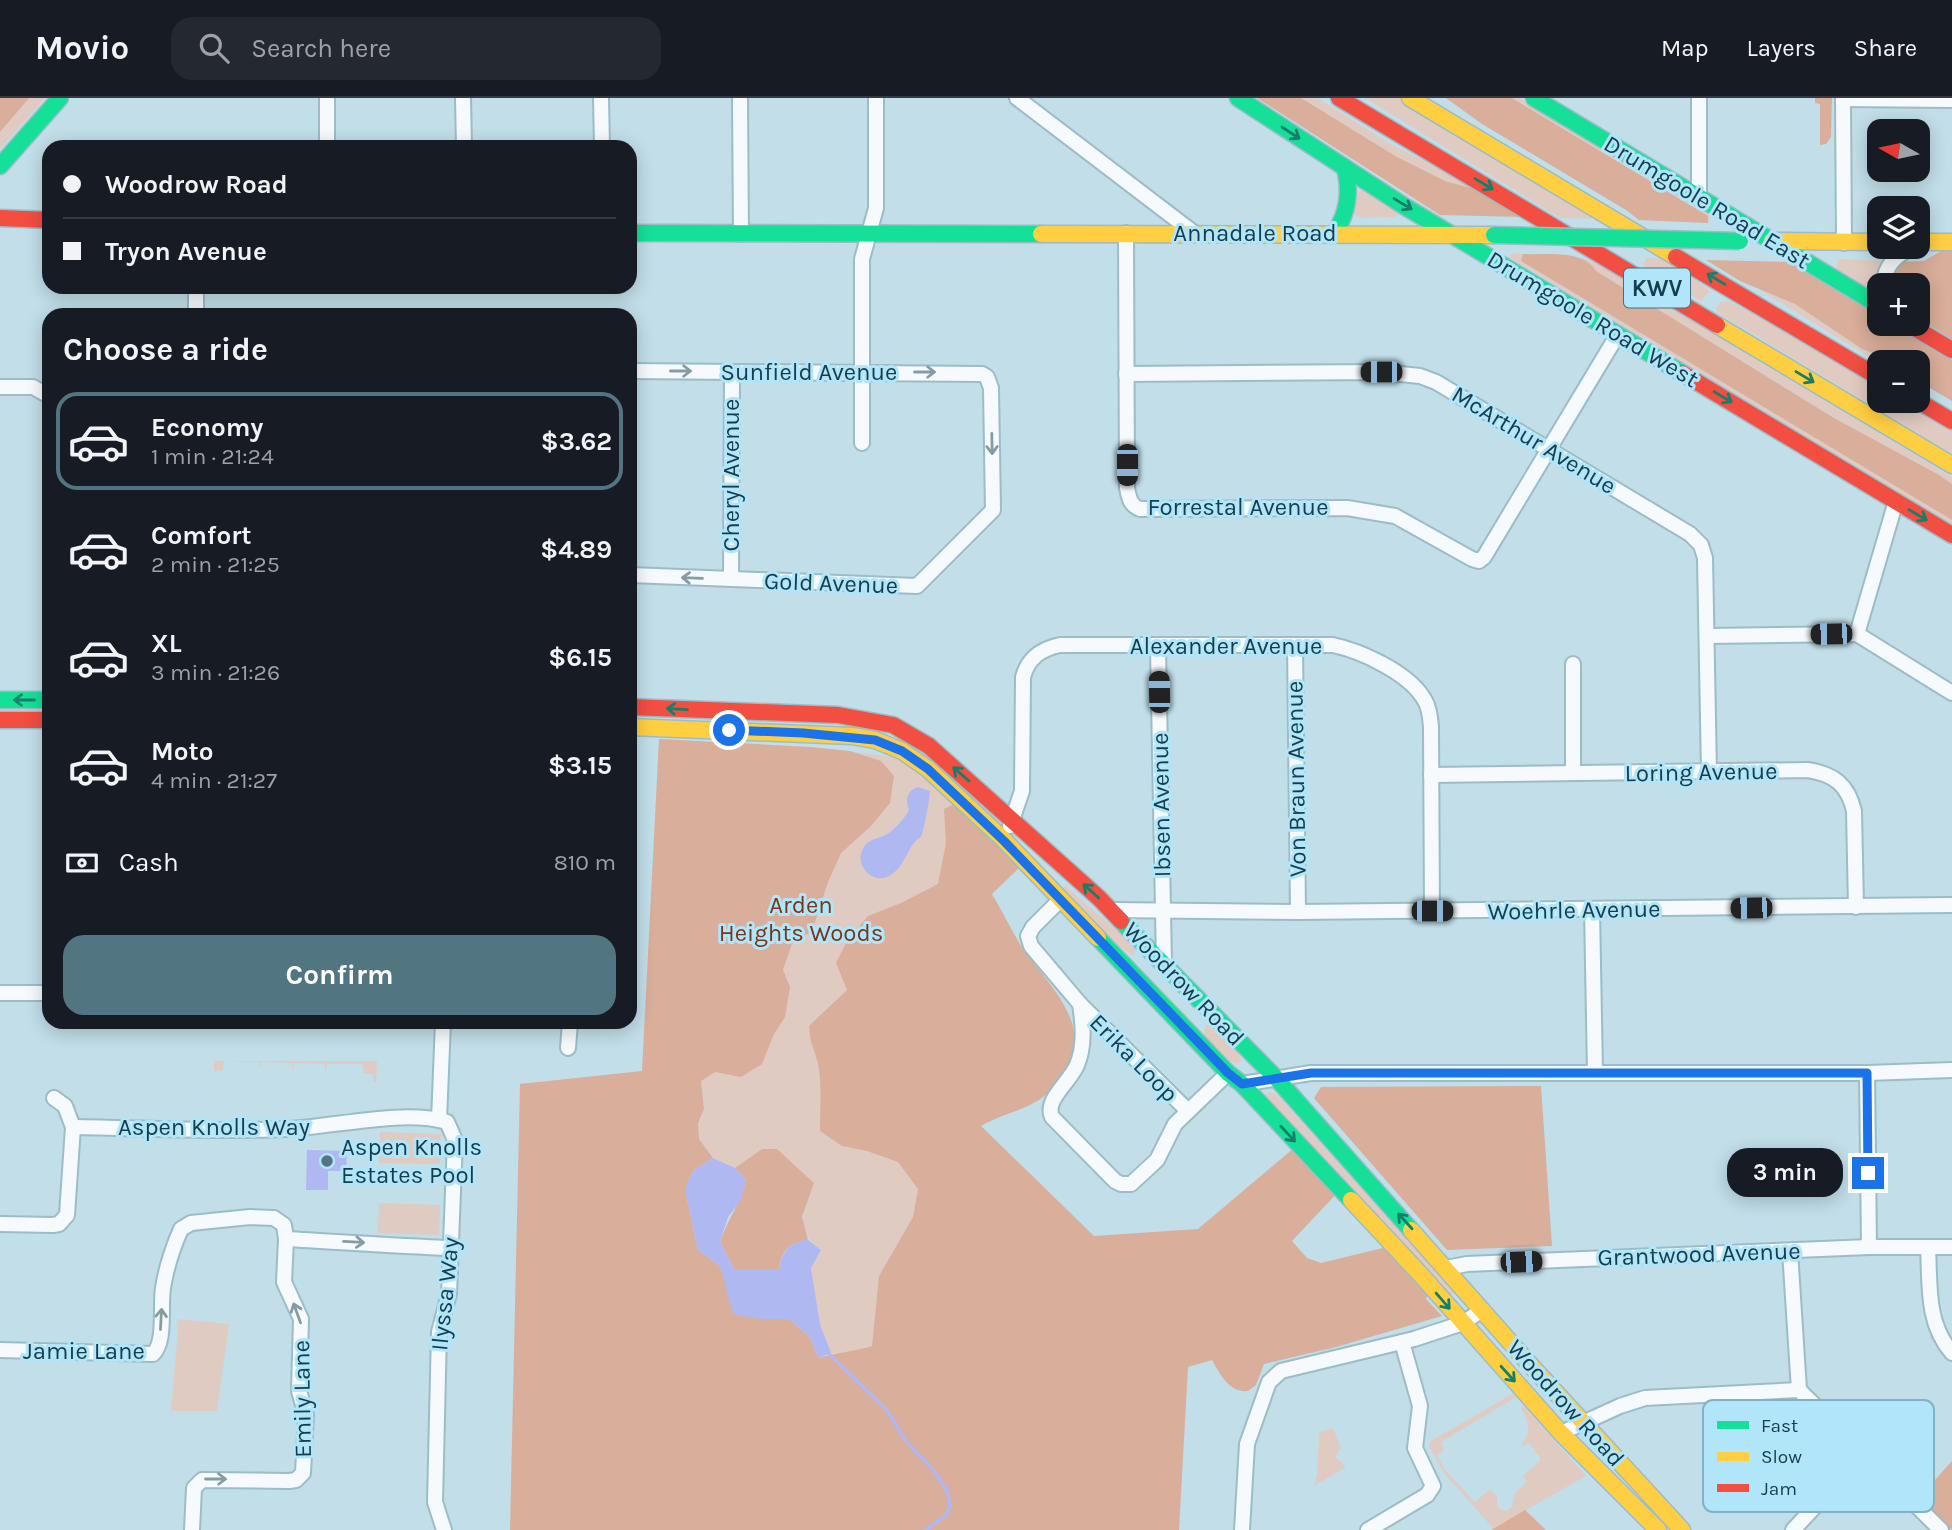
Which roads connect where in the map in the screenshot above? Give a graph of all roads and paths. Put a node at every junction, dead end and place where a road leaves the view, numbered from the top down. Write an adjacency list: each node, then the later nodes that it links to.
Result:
1 (60, 98): 20 (main road)
2 (327, 98): 17 (street)
3 (463, 98): 18 (street)
4 (601, 98): 19 (street)
5 (740, 98): 31 (street)
6 (876, 98): 27 (street)
7 (1017, 98): 29 (street)
8 (1238, 98): 21 (main road, Drumgoole Road West, one-way to 21)
9 (1339, 98): 54 (main road, KWV, one-way to 54)
10 (1410, 98): 23 (main road, KWV)
11 (1437, 98): 23 (main road)
12 (1534, 98): 16 (main road, Drumgoole Road East)
13 (1699, 98): 22 (street)
14 (1843, 99): 15 (street); 36 (street)
15 (1952, 100)
16 (1560, 106): 22 (main road, Drumgoole Road East)
17 (327, 140)
18 (464, 140)
19 (602, 140)
20 (0, 166)
21 (1345, 168): 30 (main road); 32 (main road, Drumgoole Road West, one-way to 32)
22 (1699, 197): 33 (main road, Drumgoole Road East)
23 (1591, 204): 42 (main road, KWV, one-way to 23)
24 (0, 218): 25 (main road)
25 (42, 220)
26 (637, 233): 31 (main road, Annadale Road)
27 (869, 233): 28 (main road, Annadale Road); 31 (main road, Annadale Road); 45 (street)
28 (1126, 233): 29 (main road, Annadale Road); 46 (street, Forrestal Avenue)
29 (1194, 233): 30 (main road, Annadale Road)
30 (1335, 233): 32 (main road, Annadale Road)
31 (741, 234)
32 (1453, 234): 33 (main road, Annadale Road, bridge); 39 (main road, Drumgoole Road West)
33 (1771, 241): 36 (main road, Annadale Road); 38 (main road, Drumgoole Road East)
34 (1867, 242): 36 (main road, Annadale Road)
35 (1952, 242): 37 (main road)
36 (1844, 243)
37 (1930, 243)
38 (1867, 298)
39 (1618, 334): 53 (street); 55 (main road, Drumgoole Road West, one-way to 55)
40 (1928, 336): 41 (main road)
41 (1952, 350)
42 (1867, 370)
43 (637, 371): 44 (street, Sunfield Avenue, one-way to 44)
44 (732, 372): 45 (street, Sunfield Avenue); 58 (street, Cheryl Avenue)
45 (862, 372): 47 (street, Sunfield Avenue, one-way to 47); 52 (street)
46 (1126, 374): 53 (street, McArthur Avenue); 53 (street, Forrestal Avenue)
47 (987, 377): 58 (street, Gold Avenue, one-way to 58)
48 (0, 387): 49 (street)
49 (42, 392)
50 (1930, 408): 51 (main road)
51 (1952, 421)
52 (862, 443)
53 (1550, 449): 60 (street, McArthur Avenue)
54 (1952, 465)
55 (1896, 501): 56 (main road, Drumgoole Road West, one-way to 56); 59 (street)
56 (1952, 535)
57 (637, 575): 58 (street, Gold Avenue, one-way to 57)
58 (731, 579)
59 (1857, 634): 60 (street); 64 (street)
60 (1708, 636): 71 (street, McArthur Avenue)
61 (1295, 645): 62 (street, Alexander Avenue); 73 (street, Alexander Avenue); 83 (street, Von Braun Avenue)
62 (1158, 646): 74 (street, Alexander Avenue); 81 (street, Ibsen Avenue)
63 (1573, 664): 72 (street)
64 (1952, 693)
65 (42, 699): 66 (main road, one-way to 66)
66 (0, 700)
67 (637, 707): 74 (main road, Woodrow Road, one-way to 67)
68 (0, 720): 69 (main road)
69 (42, 720)
70 (637, 727): 75 (main road, Woodrow Road)
71 (1709, 772): 72 (street, Loring Avenue); 78 (street, Loring Avenue)
72 (1573, 773): 73 (street, Loring Avenue)
73 (1431, 775): 82 (street, Alexander Avenue)
74 (1012, 819): 75 (street, Alexander Avenue); 80 (main road, Woodrow Road, one-way to 74)
75 (1004, 841): 76 (main road, Woodrow Road)
76 (1060, 900): 87 (street, Erika Loop); 92 (main road, Woodrow Road)
77 (1952, 905): 78 (street, Woehrle Avenue)
78 (1856, 907): 79 (street, Woehrle Avenue)
79 (1592, 909): 82 (street, Woehrle Avenue); 93 (street)
80 (1111, 910): 81 (street, Woehrle Avenue); 84 (main road, Woodrow Road)
81 (1163, 910): 83 (street, Woehrle Avenue); 84 (street, Ibsen Avenue)
82 (1432, 911): 83 (street, Woehrle Avenue)
83 (1298, 912)
84 (1164, 964): 95 (main road, Woodrow Road)
85 (42, 992): 86 (street)
86 (0, 993)
87 (1080, 1004): 98 (street, Erika Loop); 98 (street, Erika Loop)
88 (443, 1029): 99 (street)
89 (569, 1029): 90 (street)
90 (568, 1048)
91 (1952, 1070): 94 (street)
92 (1228, 1073): 96 (main road, Woodrow Road); 98 (street, Erika Loop)
93 (1595, 1073): 94 (street); 95 (street)
94 (1867, 1073): 103 (street)
95 (1277, 1079): 96 (street); 108 (main road, Woodrow Road, one-way to 95)
96 (1242, 1084): 110 (main road, Woodrow Road, one-way to 110)
97 (54, 1098): 100 (street)
98 (1188, 1111)
99 (439, 1120): 100 (street, Aspen Knolls Way); 106 (street, Ilyssa Way)
100 (73, 1127): 101 (street)
101 (0, 1224)
102 (286, 1239): 106 (street, one-way to 106); 112 (street, Jamie Lane, one-way to 102); 120 (street, Emily Lane, one-way to 102)
103 (1869, 1247): 104 (street, Grantwood Avenue); 107 (street, Grantwood Avenue)
104 (1928, 1247): 105 (street, Grantwood Avenue); 113 (street)
105 (1952, 1247)
106 (452, 1248): 121 (street, Ilyssa Way)
107 (1790, 1251): 108 (street, Grantwood Avenue); 114 (street)
108 (1446, 1268): 109 (main road, Woodrow Road)
109 (1482, 1310): 110 (street); 116 (main road, Woodrow Road)
110 (1463, 1323): 111 (street); 117 (main road, Woodrow Road, one-way to 117)
111 (1402, 1342): 122 (street); 123 (street)
112 (0, 1350)
113 (1952, 1353)
114 (1799, 1390): 115 (street); 116 (street)
115 (1809, 1400)
116 (1583, 1422): 117 (street); 125 (main road, Woodrow Road)
117 (1561, 1433): 124 (main road, Woodrow Road)
118 (1810, 1512): 126 (street)
119 (1922, 1512): 127 (street)
120 (192, 1530)
121 (444, 1530)
122 (1242, 1530)
123 (1368, 1530)
124 (1658, 1530)
125 (1682, 1530)
126 (1793, 1530)
127 (1941, 1530)

